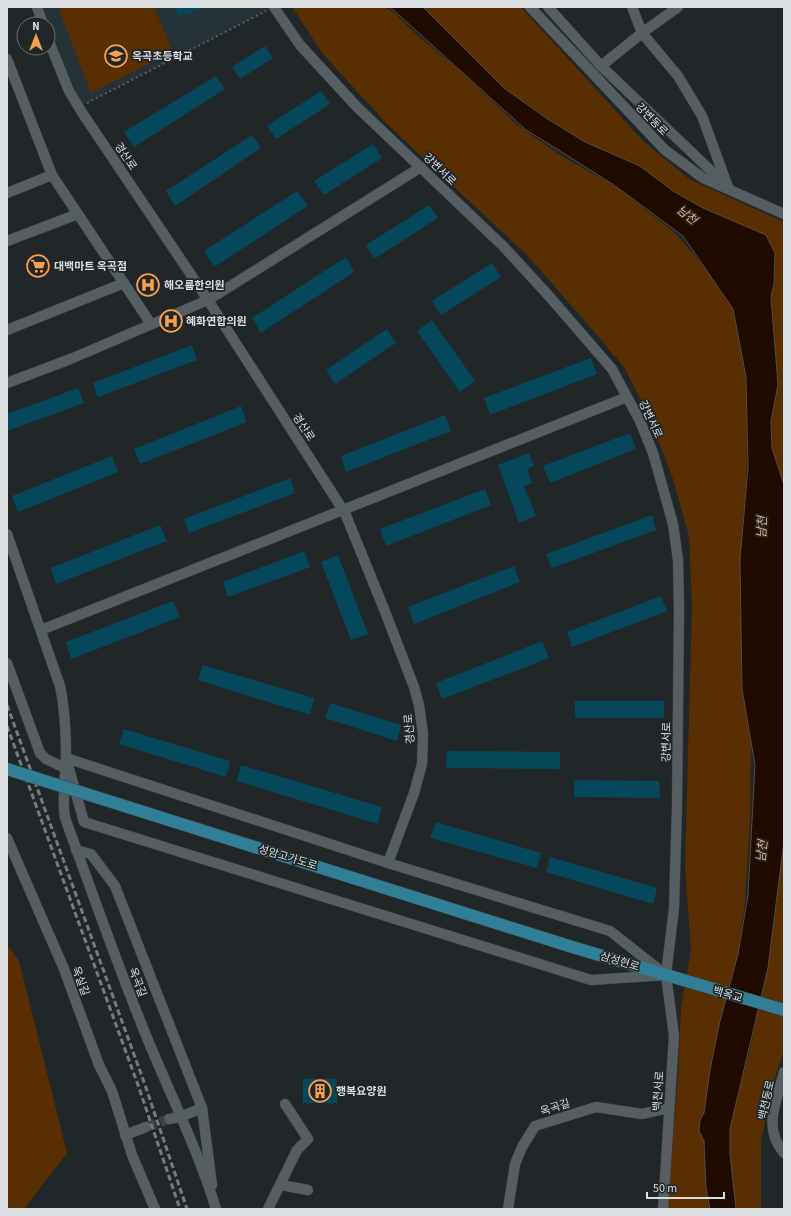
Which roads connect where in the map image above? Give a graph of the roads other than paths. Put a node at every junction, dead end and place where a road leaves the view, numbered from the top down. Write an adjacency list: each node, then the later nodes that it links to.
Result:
1 (530, 7): 12 (street, 강변동로)
2 (548, 7): 9 (street)
3 (632, 7): 6 (street)
4 (678, 7): 6 (street)
5 (270, 9): 10 (street, 강변서로)
6 (642, 33): 9 (street); 12 (street)
7 (54, 56): 18 (street, 경산로)
8 (7, 59): 11 (street)
9 (602, 66): 12 (street)
10 (421, 167): 18 (street); 22 (street, 강변서로)
11 (52, 175): 13 (street); 14 (street)
12 (728, 187): 15 (street, 강변동로)
13 (7, 193)
14 (78, 214): 16 (street); 17 (street)
15 (784, 214)
16 (7, 241)
17 (124, 283): 19 (street); 20 (street)
18 (208, 300): 19 (street); 23 (street, 경산로)
19 (151, 324): 21 (street)
20 (7, 330)
21 (7, 383)
22 (627, 397): 23 (street); 33 (street, 강변서로)
23 (343, 510): 25 (street); 31 (street, 경산로)
24 (7, 534): 25 (street)
25 (41, 630): 27 (street)
26 (7, 663): 27 (street)
27 (66, 763): 30 (street, 옥곡길); 31 (street); 33 (street)
28 (7, 769): 32 (main road, 성암고가도로, bridge)
29 (7, 838): 42 (street, 옥실길)
30 (76, 850): 37 (street); 39 (street, 옥곡길)
31 (388, 863): 33 (street)
32 (569, 946): 33 (main road, 삼성현로)
33 (669, 976): 34 (main road, 백옥교); 38 (street, 백천서로)
34 (784, 1010)
35 (784, 1072): 43 (street, 백천동로)
36 (285, 1104): 44 (street)
37 (202, 1108): 39 (street); 46 (street)
38 (669, 1108): 49 (street, 옥곡길); 50 (street, 백천서로)
39 (180, 1117): 40 (street); 46 (street, 옥곡길)
40 (169, 1119)
41 (146, 1127): 42 (street)
42 (125, 1135): 47 (street, 옥실길)
43 (784, 1153)
44 (280, 1185): 45 (street); 48 (street)
45 (308, 1190)
46 (215, 1207)
47 (154, 1209)
48 (268, 1209)
49 (508, 1209)
50 (663, 1209)

